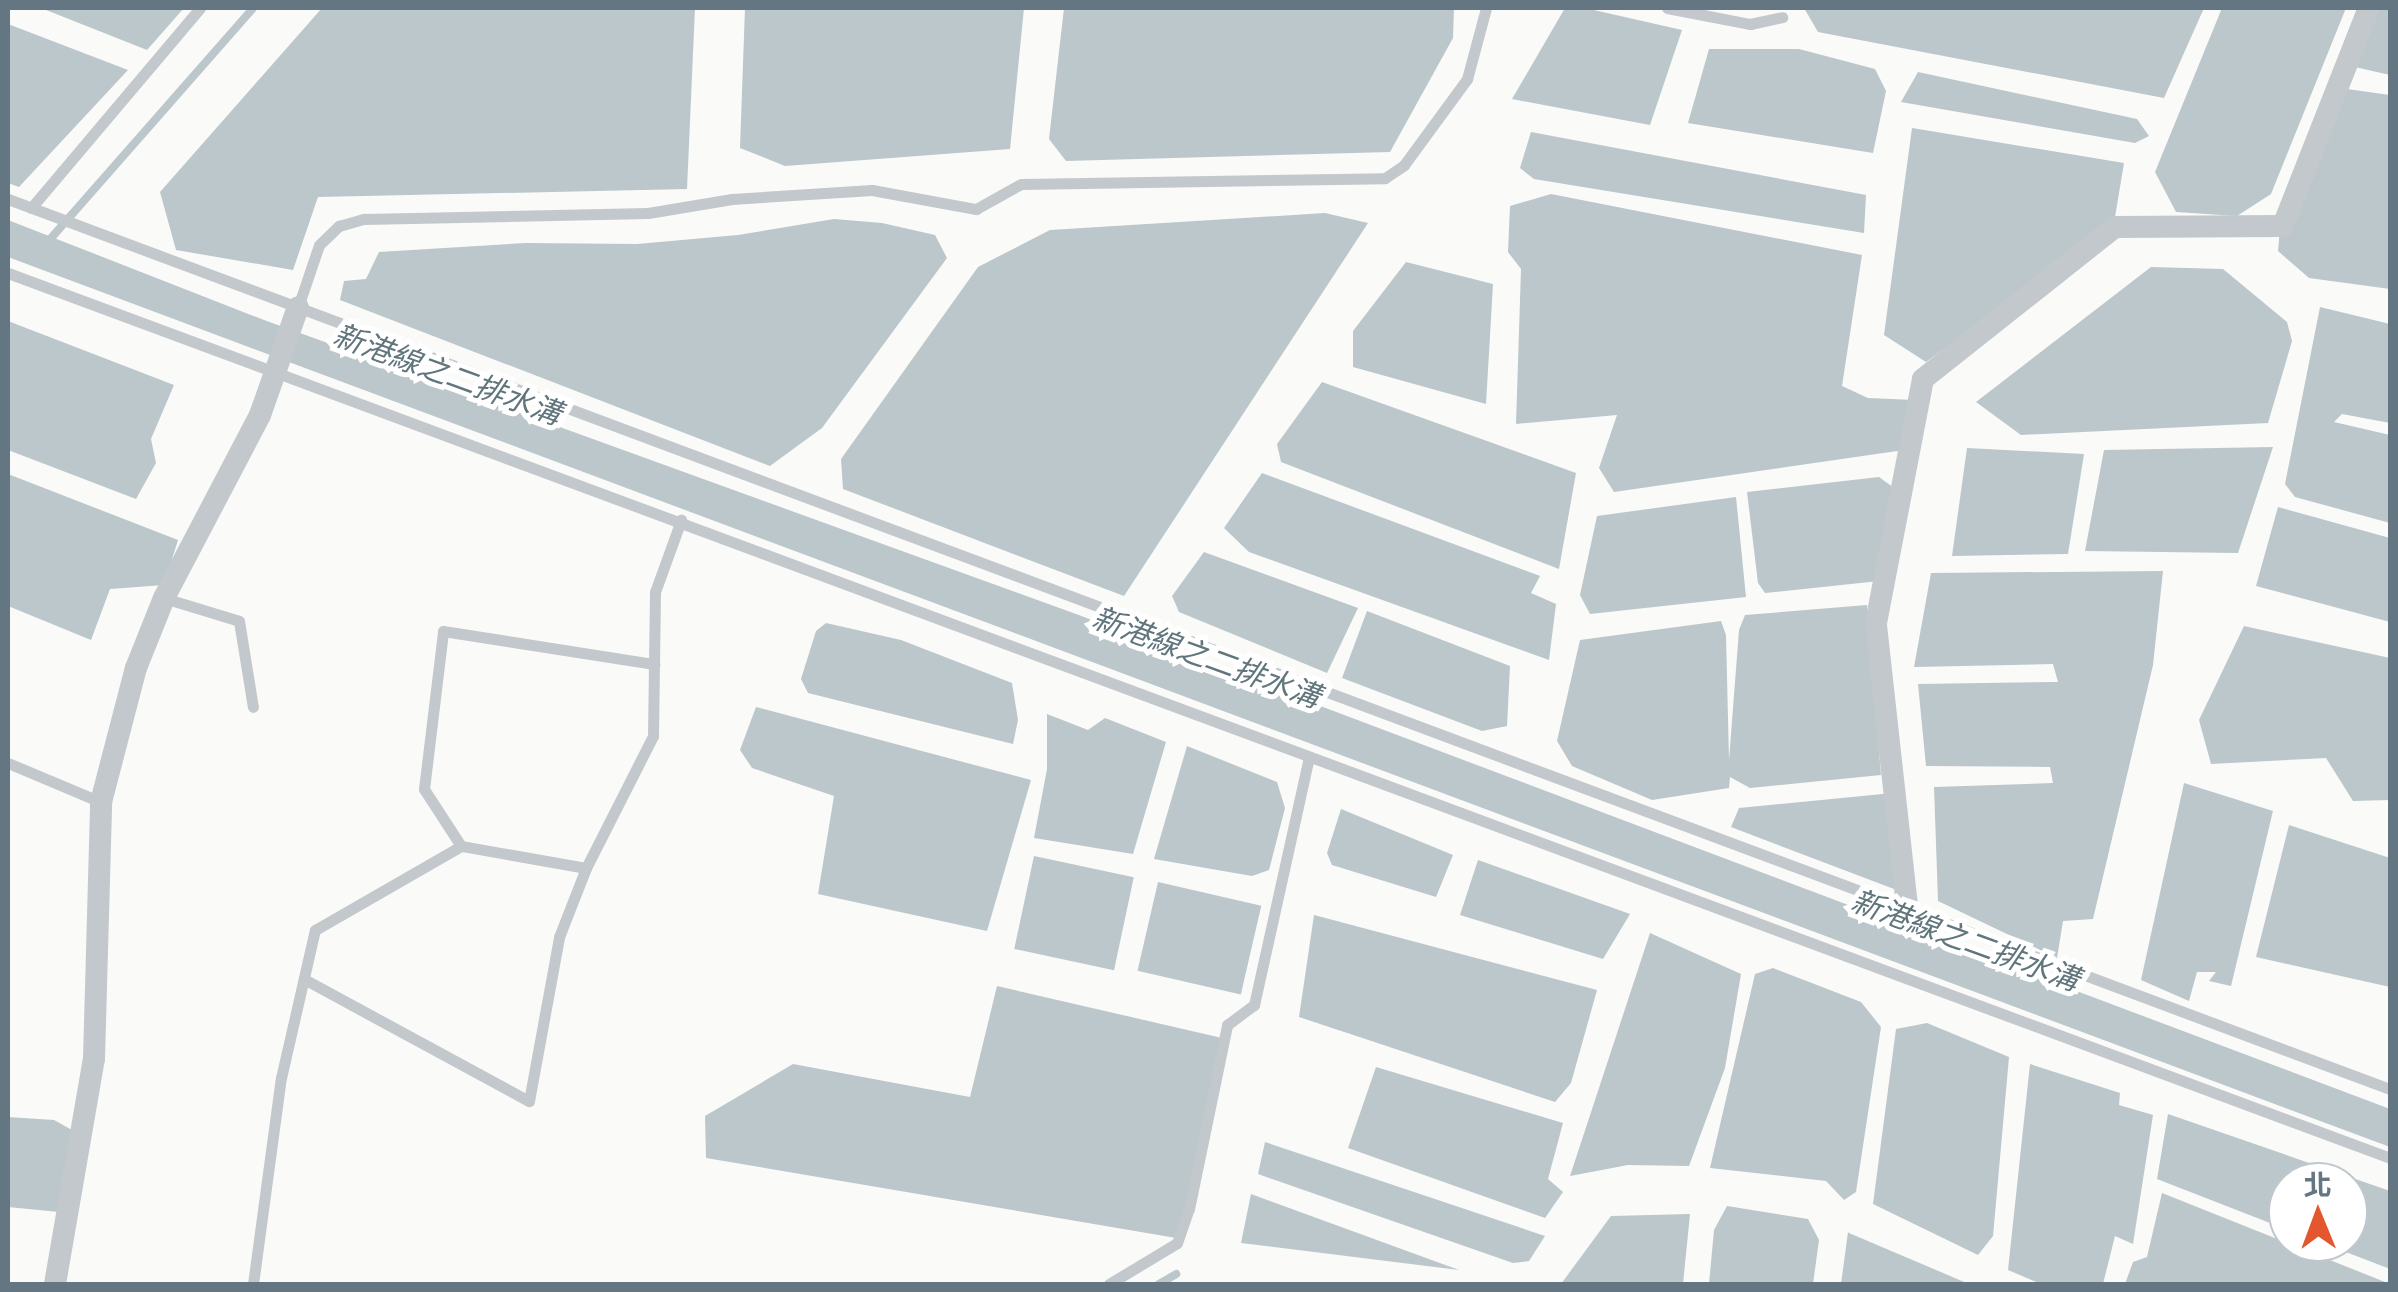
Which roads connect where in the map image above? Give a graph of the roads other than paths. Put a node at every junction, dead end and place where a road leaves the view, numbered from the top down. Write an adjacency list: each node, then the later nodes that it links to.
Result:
1 (200, 8): 7 (lane)
2 (1667, 8): 5 (lane)
3 (2370, 8): 20 (street)
4 (1491, 9): 9 (lane)
5 (1782, 17)
6 (8, 199): 7 (lane)
7 (31, 208): 9 (lane)
8 (8, 273): 10 (lane)
9 (298, 307): 10 (street); 20 (lane)
10 (274, 376): 11 (lane); 12 (street)
11 (681, 520): 13 (lane); 15 (lane)
12 (164, 598): 14 (lane); 17 (street)
13 (654, 664): 18 (lane); 19 (lane)
14 (253, 707)
15 (1308, 756): 23 (lane); 26 (lane)
16 (8, 762): 17 (lane)
17 (102, 802): 24 (street)
18 (461, 846): 19 (lane); 21 (lane)
19 (586, 868): 21 (lane)
20 (1907, 906): 22 (lane)
21 (304, 979): 25 (lane)
22 (2390, 1089)
23 (2390, 1158)
24 (55, 1284)
25 (253, 1284)
26 (1109, 1284)

